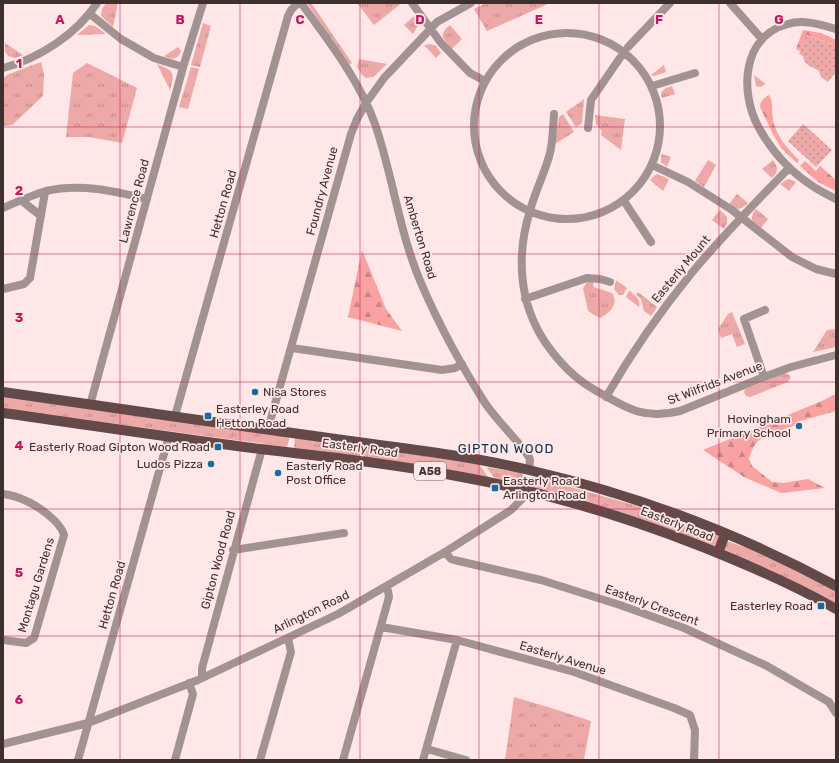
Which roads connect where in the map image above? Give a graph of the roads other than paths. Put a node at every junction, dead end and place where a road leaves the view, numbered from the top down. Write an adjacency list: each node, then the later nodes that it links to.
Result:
1 (97, 3): 9 (street)
2 (203, 3): 14 (street, Lawrence Road)
3 (298, 3): 47 (street, Hetton Road)
4 (302, 3): 19 (street, Amberton Road)
5 (412, 3): 10 (street)
6 (471, 3): 10 (street, Foundry Avenue)
7 (670, 3): 13 (street)
8 (730, 3): 12 (street)
9 (90, 14): 14 (street); 15 (street)
10 (430, 29): 17 (street); 19 (street, Foundry Avenue)
11 (836, 29): 12 (street)
12 (762, 39): 23 (street)
13 (626, 50): 17 (street); 18 (street); 21 (street)
14 (183, 67): 26 (street, Lawrence Road)
15 (3, 68)
16 (695, 73): 18 (street)
17 (485, 81): 30 (street)
18 (652, 86): 22 (street)
19 (366, 103): 39 (street, Foundry Avenue); 41 (street, Amberton Road)
20 (554, 114): 30 (street, St Wilfrids Avenue)
21 (588, 128)
22 (652, 165): 28 (street); 32 (street)
23 (789, 168): 25 (street); 32 (street, Easterly Mount)
24 (45, 192): 26 (street); 27 (street); 31 (street)
25 (836, 198)
26 (147, 199): 45 (street, Lawrence Road)
27 (22, 201): 29 (street); 31 (street)
28 (624, 201): 30 (street); 33 (street)
29 (3, 208)
30 (529, 212): 37 (street, St Wilfrids Avenue)
31 (41, 216): 36 (street)
32 (741, 218): 34 (street); 44 (street, Easterly Mount)
33 (650, 242)
34 (836, 274)
35 (610, 282): 37 (street)
36 (3, 289)
37 (525, 299): 44 (street, St Wilfrids Avenue)
38 (765, 310): 42 (street)
39 (292, 348): 41 (street); 48 (street, Foundry Avenue)
40 (836, 355): 42 (street, St Wilfrids Avenue)
41 (462, 364): 51 (street, Amberton Road)
42 (764, 377): 44 (street, St Wilfrids Avenue)
43 (3, 392): 45 (main road, Easterly Road / A58)
44 (606, 397)
45 (90, 405): 47 (main road, Easterly Road / A58)
46 (3, 413): 49 (main road, Easterly Road / A58)
47 (175, 416): 48 (main road, Easterly Road / A58)
48 (268, 429): 51 (main road, Easterly Road / A58)
49 (169, 436): 50 (main road, Easterly Road / A58); 69 (street, Hetton Road)
50 (262, 449): 52 (main road, Easterly Road / A58); 56 (street, Gipton Wood Road)
51 (529, 470): 55 (main road, Easterly Road / A58)
52 (524, 490): 57 (street, Arlington Road); 58 (main road, Easterly Road / A58)
53 (3, 494): 64 (street, Montagu Gardens)
54 (344, 533): 56 (street)
55 (725, 534): 58 (main road); 59 (main road, Easterly Road / A58)
56 (233, 550): 66 (street, Gipton Wood Road)
57 (445, 552): 60 (street, Arlington Road); 68 (street, Easterly Crescent)
58 (718, 553): 61 (main road, Easterly Road / A58)
59 (836, 586)
60 (386, 587): 62 (street); 63 (street, Arlington Road)
61 (836, 609)
62 (381, 627): 65 (street, Easterly Avenue); 75 (street)
63 (288, 638): 66 (street, Arlington Road); 74 (street)
64 (3, 640)
65 (457, 640): 71 (street); 78 (street, Easterly Avenue)
66 (202, 678): 67 (street, Arlington Road)
67 (189, 684): 69 (street, Arlington Road); 73 (street)
68 (836, 713)
69 (88, 723): 70 (street, Arlington Road); 72 (street, Hetton Road)
70 (3, 744)
71 (426, 749): 76 (street); 77 (street)
72 (78, 760)
73 (175, 760)
74 (260, 760)
75 (343, 760)
76 (423, 760)
77 (466, 760)
78 (694, 760)

